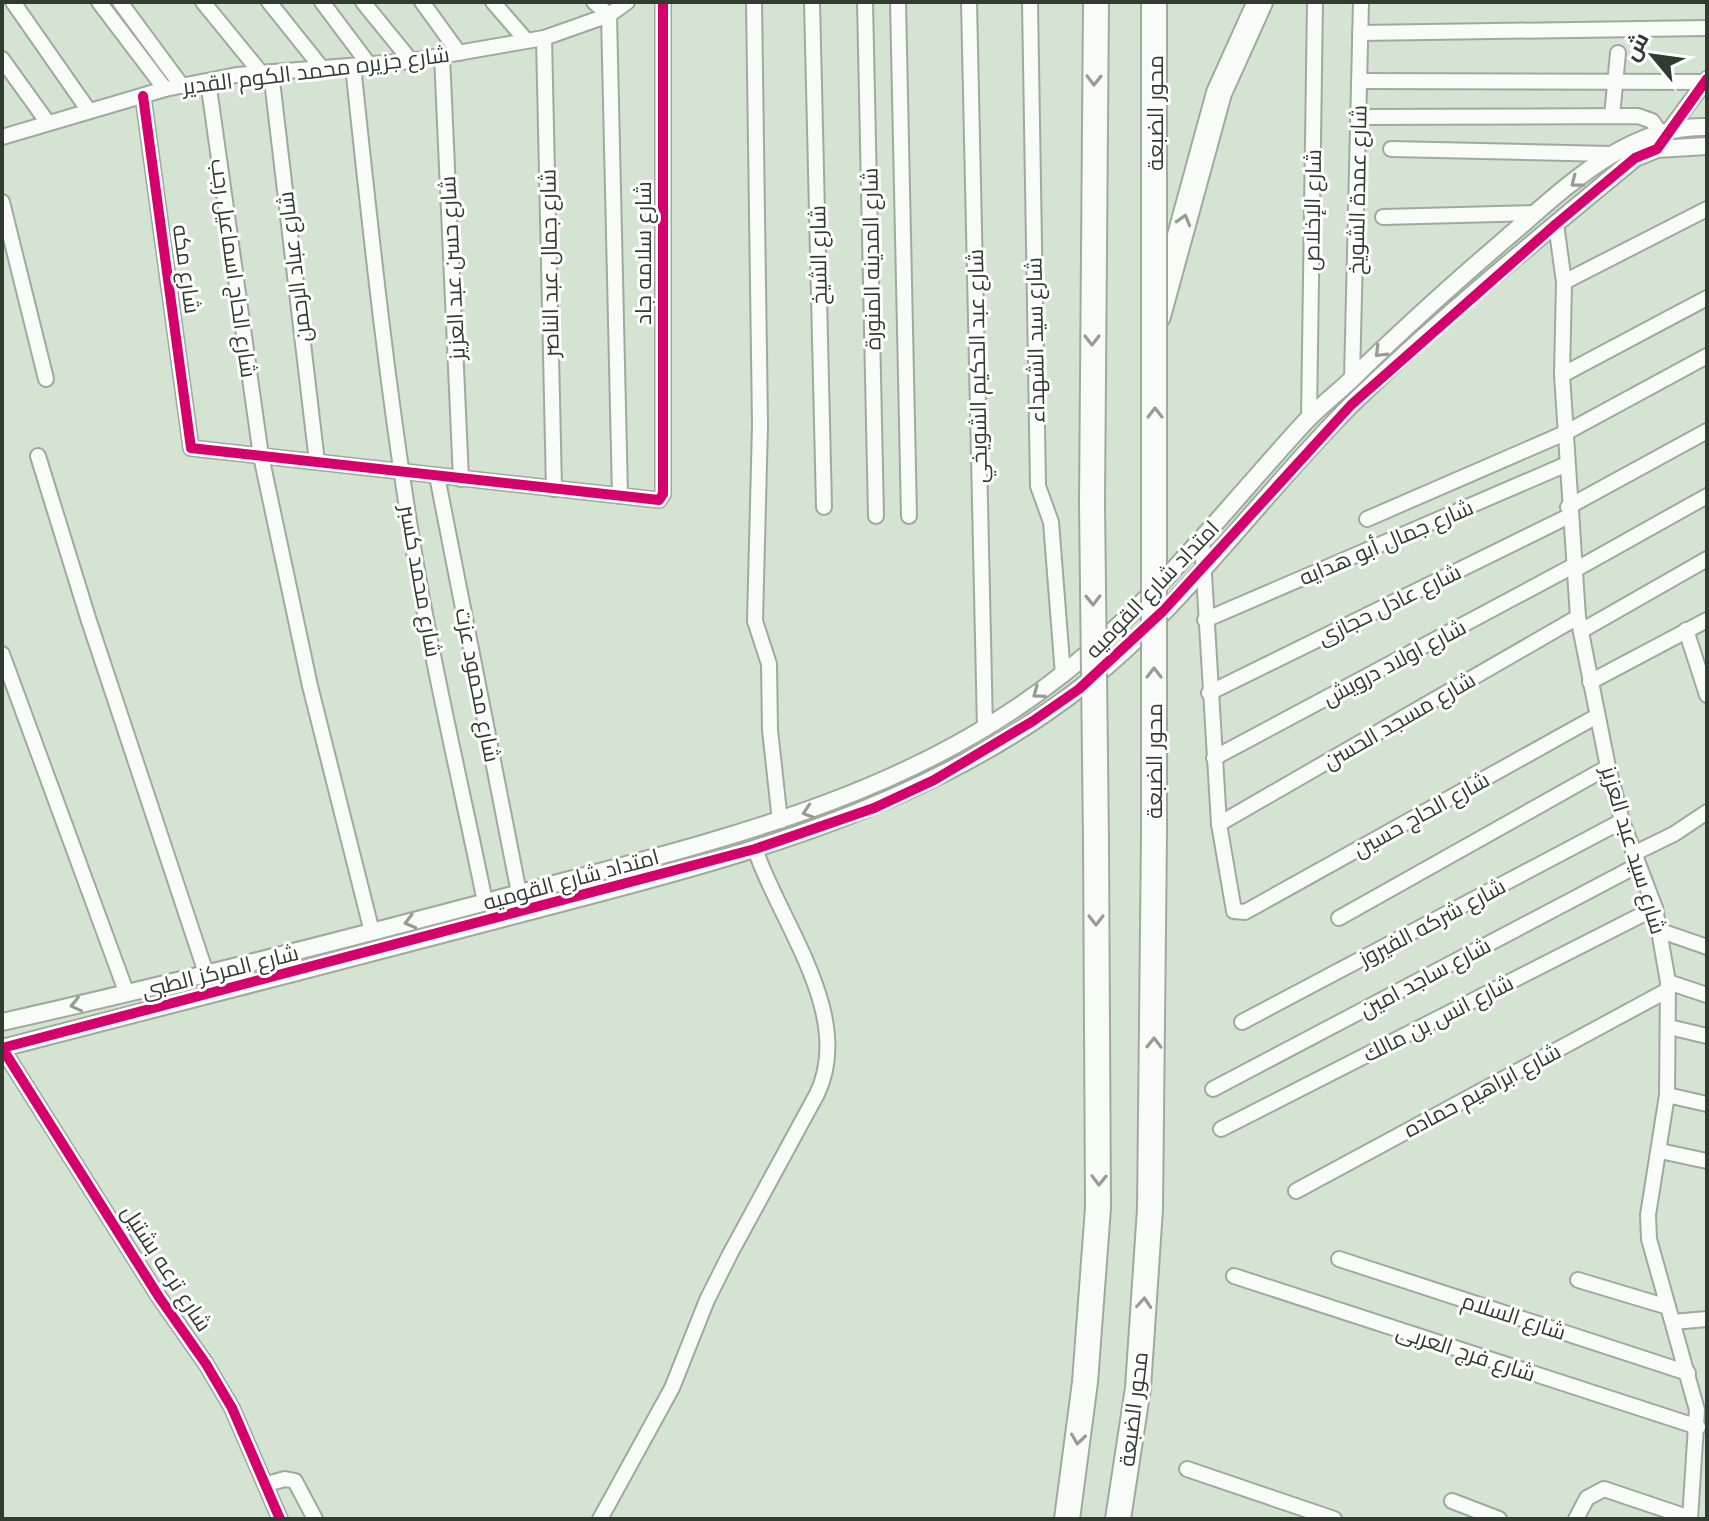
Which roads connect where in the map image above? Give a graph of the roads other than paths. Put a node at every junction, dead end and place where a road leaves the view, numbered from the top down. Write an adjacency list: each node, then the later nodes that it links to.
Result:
1 (13, 2): 45 (street)
2 (99, 2): 43 (street)
3 (120, 2): 42 (street)
4 (203, 2): 37 (street)
5 (269, 2): 36 (street)
6 (322, 2): 35 (street)
7 (363, 2): 33 (street)
8 (422, 2): 29 (street)
9 (493, 2): 28 (street)
10 (594, 2): 24 (street)
11 (627, 2): 24 (street, شارع جزيره محمد الكوم القدير)
12 (663, 2): 78 (street, شارع سلامه جاد)
13 (754, 2): 103 (street)
14 (812, 2): 80 (street, شارع الشيخ)
15 (865, 2): 82 (street, شارع المدينه المنورة)
16 (898, 2): 83 (street)
17 (969, 2): 99 (street, شارع عبد الحكيم الشويخي)
18 (1030, 2): 94 (street, شارع سيد الشهداء)
19 (1096, 2): 147 (highway, one-way to 147, bridge)
20 (1154, 2): 62 (highway, محور الضبعة, bridge)
21 (1260, 2): 62 (highway, one-way to 21)
22 (1315, 2): 67 (street, شارع الإخلاص)
23 (1361, 2): 26 (street, شارع عمدة الشويخ)
24 (609, 15): 27 (street, شارع جزيره محمد الكوم القدير); 78 (street)
25 (1707, 28): 26 (street)
26 (1360, 33): 39 (street, شارع عمدة الشويخ)
27 (544, 38): 28 (street, شارع جزيره محمد الكوم القدير); 77 (street, شارع جمال عبد الناصر)
28 (525, 39): 29 (street, شارع جزيره محمد الكوم القدير)
29 (459, 53): 31 (street, شارع جزيره محمد الكوم القدير)
30 (1618, 53): 41 (street)
31 (442, 56): 33 (street, شارع جزيره محمد الكوم القدير); 76 (street, شارع حسن عبد العزيز)
32 (2, 59): 48 (street)
33 (411, 61): 35 (street, شارع جزيره محمد الكوم القدير)
34 (353, 66): 35 (street, شارع جزيره محمد الكوم القدير); 36 (street, شارع جزيره محمد الكوم القدير); 74 (street, شارع محمد كسبر)
35 (370, 66)
36 (321, 67): 37 (street, شارع جزيره محمد الكوم القدير)
37 (266, 72): 38 (street, شارع جزيره محمد الكوم القدير); 72 (street, شارع عباد الرحمن)
38 (208, 81): 42 (street, شارع جزيره محمد الكوم القدير); 71 (street, شارع الحاج اسماعيل رجب)
39 (1359, 81): 41 (street); 47 (street, شارع عمدة الشويخ)
40 (1706, 81): 41 (street); 51 (street, امتداد شارع القوميه)
41 (1615, 82): 46 (street)
42 (182, 86): 43 (street, شارع جزيره محمد الكوم القدير)
43 (165, 89): 44 (street, شارع جزيره محمد الكوم القدير)
44 (143, 96): 45 (street, شارع جزيره محمد الكوم القدير); 71 (street, شارع مكه)
45 (89, 111): 48 (street, شارع جزيره محمد الكوم القدير)
46 (1612, 116): 47 (street); 51 (street)
47 (1358, 117): 66 (street, شارع عمدة الشويخ)
48 (48, 123): 50 (street, شارع جزيره محمد الكوم القدير)
49 (1707, 127): 51 (street)
50 (2, 137)
51 (1662, 138): 52 (street); 54 (street, امتداد شارع القوميه); 59 (street, امتداد شارع القوميه)
52 (1707, 146)
53 (1391, 149): 54 (street)
54 (1611, 154): 57 (street, امتداد شارع القوميه, one-way to 57)
55 (2, 202): 65 (street)
56 (1707, 209): 60 (street)
57 (1537, 213): 58 (street); 66 (street, امتداد شارع القوميه, one-way to 66)
58 (1383, 217)
59 (1556, 224): 60 (street, شارع سيد عبد العزيز); 87 (street, امتداد شارع القوميه)
60 (1564, 282): 64 (street, شارع سيد عبد العزيز)
61 (1707, 298): 64 (street)
62 (1156, 322): 148 (highway, محور الضبعة, one-way to 62, bridge)
63 (1707, 356): 69 (street)
64 (1562, 375): 69 (street, شارع سيد عبد العزيز)
65 (46, 379)
66 (1352, 379): 67 (street, امتداد شارع القوميه)
67 (1309, 418): 85 (street, امتداد شارع القوميه)
68 (1707, 431): 81 (street, شارع عادل حجازى)
69 (1565, 433): 73 (street, شارع سيد عبد العزيز); 84 (street)
70 (38, 456): 116 (street)
71 (261, 456): 72 (street); 113 (street, شارع الحاج اسماعيل رجب)
72 (317, 462): 74 (street)
73 (1567, 464): 81 (street, شارع سيد عبد العزيز); 89 (street, شارع جمال أبو هدايه)
74 (401, 471): 75 (street); 109 (street, شارع محمد كسبر)
75 (437, 476): 76 (street); 108 (street, شارع محمود عزت)
76 (461, 479): 77 (street)
77 (554, 489): 78 (street)
78 (620, 496)
79 (1707, 496): 88 (street, شارع اولاد درويش)
80 (824, 507)
81 (1569, 511): 88 (street, شارع سيد عبد العزيز); 96 (street, شارع عادل حجازى)
82 (876, 516)
83 (909, 516)
84 (1367, 519)
85 (1202, 541): 87 (street); 94 (street, امتداد شارع القوميه)
86 (1707, 559): 91 (street, شارع مسجد الحسن)
87 (1203, 567): 89 (street); 106 (street, امتداد شارع القوميه)
88 (1573, 568): 91 (street, شارع سيد عبد العزيز); 100 (street, شارع اولاد درويش)
89 (1205, 620): 96 (street)
90 (1707, 620): 92 (street)
91 (1579, 624): 95 (street, شارع سيد عبد العزيز); 105 (street, شارع مسجد الحسن)
92 (1686, 630): 95 (street); 97 (street)
93 (2, 654): 118 (street)
94 (1063, 675): 99 (street, امتداد شارع القوميه, one-way to 99)
95 (1590, 682): 98 (street, شارع سيد عبد العزيز)
96 (1209, 693): 100 (street)
97 (1707, 695)
98 (1597, 716): 101 (street, شارع سيد عبد العزيز); 105 (street, شارع الحاج حسين)
99 (985, 729): 103 (street, امتداد شارع القوميه, one-way to 103)
100 (1214, 758): 105 (street)
101 (1608, 767): 104 (street, شارع سيد عبد العزيز); 111 (street)
102 (1707, 812): 107 (street, شارع ساجد امين)
103 (780, 821): 108 (street, امتداد شارع القوميه)
104 (1622, 821): 107 (street, شارع سيد عبد العزيز); 121 (street, شارع شركه الفيروز)
105 (1219, 824)
106 (755, 849): 114 (street, امتداد شارع القوميه); 146 (street)
107 (1635, 860): 110 (street, شارع سيد عبد العزيز); 125 (street, شارع ساجد امين)
108 (519, 893): 109 (street, امتداد شارع القوميه)
109 (485, 902): 113 (street, شارع المركز الطبى, one-way to 113)
110 (1655, 908): 112 (street, شارع سيد عبد العزيز); 128 (street, شارع انس بن مالك)
111 (1339, 918)
112 (1661, 931): 115 (street); 117 (street, شارع سيد عبد العزيز)
113 (372, 932): 116 (street, شارع المركز الطبى)
114 (449, 933): 124 (street, شارع المركز الطبى)
115 (1707, 947)
116 (206, 973): 118 (street, شارع المركز الطبى)
117 (1668, 986): 119 (street); 122 (street, شارع سيد عبد العزيز); 131 (street, شارع ابراهيم حماده)
118 (127, 994): 120 (street, شارع المركز الطبى, one-way to 120)
119 (1707, 995)
120 (2, 1022)
121 (1242, 1022)
122 (1669, 1027): 123 (street); 126 (street, شارع سيد عبد العزيز)
123 (1707, 1036)
124 (2, 1048): 141 (street, شارع ترعه بشتيل)
125 (1213, 1089)
126 (1667, 1095): 127 (street); 129 (street, شارع سيد عبد العزيز)
127 (1707, 1104)
128 (1221, 1129)
129 (1660, 1151): 130 (street); 135 (street, شارع سيد عبد العزيز)
130 (1707, 1161)
131 (1296, 1191)
132 (1339, 1259): 137 (street, شارع السلام)
133 (1234, 1276): 139 (street, شارع فرج العربى)
134 (1578, 1280): 135 (street)
135 (1671, 1314): 136 (street); 137 (street, شارع سيد عبد العزيز)
136 (1707, 1319)
137 (1688, 1373): 138 (street, شارع سيد عبد العزيز)
138 (1702, 1411): 139 (street, شارع سيد عبد العزيز)
139 (1698, 1427): 143 (street, شارع سيد عبد العزيز)
140 (1187, 1469): 149 (street)
141 (267, 1484): 144 (street, شارع ترعه بشتيل); 145 (street)
142 (1452, 1501): 150 (street)
143 (1690, 1518): 151 (street)
144 (280, 1519)
145 (315, 1519)
146 (600, 1519)
147 (1067, 1519)
148 (1118, 1519)
149 (1334, 1519)
150 (1499, 1519)
151 (1576, 1519)

